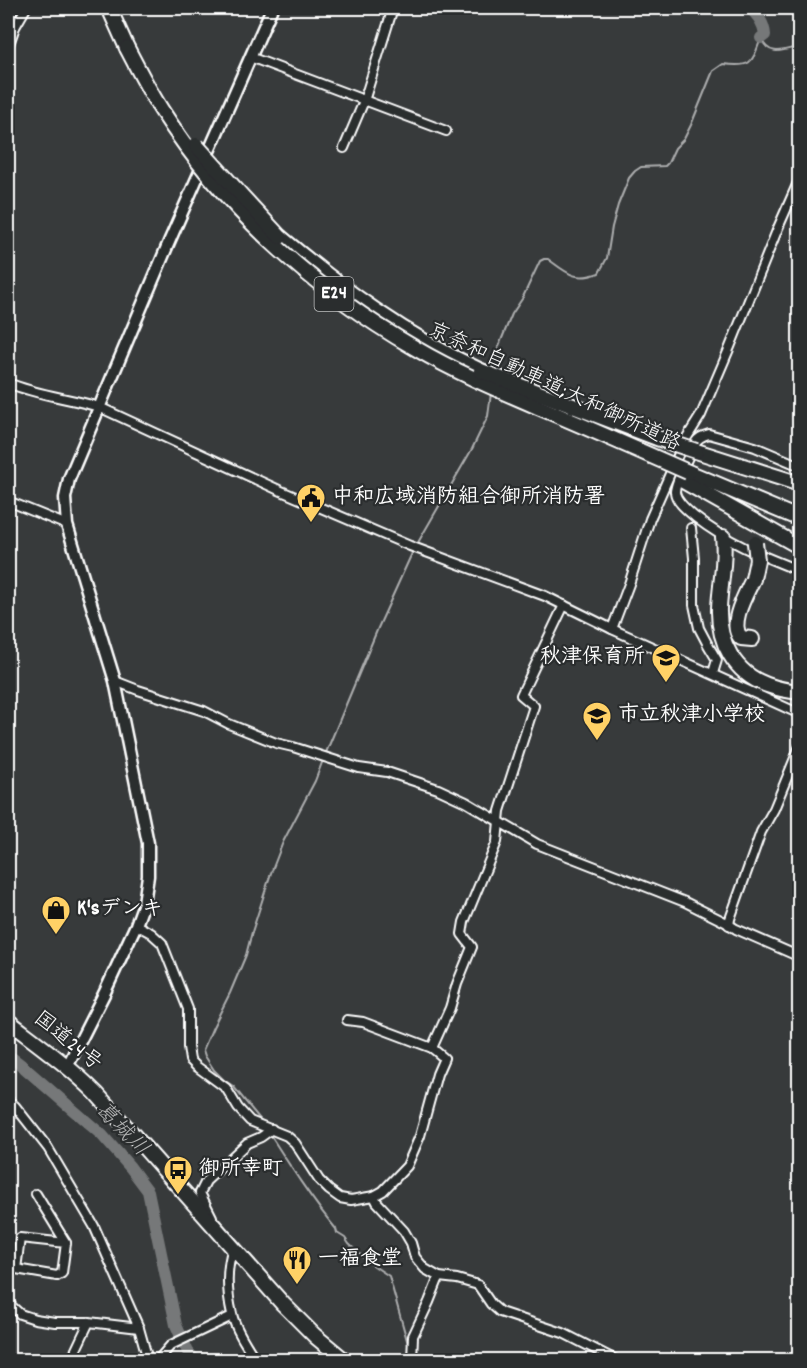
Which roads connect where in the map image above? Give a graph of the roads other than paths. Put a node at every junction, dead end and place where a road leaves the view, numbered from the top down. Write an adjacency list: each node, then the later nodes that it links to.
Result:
1 (26, 8): 5 (street)
2 (109, 8): 6 (highway, 京奈和自動車道;大和御所道路 / E24)
3 (272, 8): 7 (street)
4 (393, 8): 8 (street)
5 (8, 48)
6 (127, 48): 15 (highway, 京奈和自動車道;大和御所道路 / E24, bridge); 15 (highway, 京奈和自動車道;大和御所道路 / E24, bridge)
7 (250, 57): 8 (street); 13 (street)
8 (364, 100): 9 (street); 10 (street)
9 (446, 131)
10 (344, 148)
11 (800, 178): 28 (street)
12 (8, 382): 13 (street)
13 (99, 407): 21 (street); 26 (street)
14 (800, 466): 23 (street)
15 (690, 467): 16 (highway); 18 (highway); 19 (highway, 京奈和自動車道;大和御所道路 / E24); 20 (highway, 京奈和自動車道;大和御所道路 / E24)
16 (800, 484)
17 (8, 501): 21 (street)
18 (730, 507): 24 (highway); 27 (highway, bridge)
19 (800, 509)
20 (800, 519)
21 (67, 525): 30 (street)
22 (691, 528): 29 (street)
23 (723, 537): 25 (street); 27 (highway)
24 (800, 547)
25 (800, 571)
26 (564, 605): 28 (street); 34 (street)
27 (719, 608): 31 (highway)
28 (612, 629): 29 (street)
29 (713, 674): 32 (street)
30 (115, 681): 34 (street); 35 (street)
31 (800, 692)
32 (800, 714)
33 (800, 746): 36 (street)
34 (499, 822): 36 (street); 40 (street)
35 (136, 925): 41 (street); 43 (street)
36 (729, 925): 37 (street)
37 (800, 957)
38 (347, 1020): 40 (street)
39 (8, 1021): 41 (highway, 国道24号)
40 (432, 1048): 45 (street)
41 (67, 1067): 46 (highway, 国道24号)
42 (8, 1100): 54 (street)
43 (270, 1131): 45 (street); 46 (street)
44 (36, 1194): 47 (street)
45 (374, 1196): 50 (street)
46 (219, 1232): 48 (highway, 国道24号)
47 (66, 1243): 49 (street); 49 (street)
48 (233, 1248): 52 (street); 59 (highway, 国道24号)
49 (12, 1270)
50 (439, 1277): 60 (street); 61 (street)
51 (8, 1303): 53 (street)
52 (232, 1316): 57 (street); 58 (street)
53 (89, 1322): 54 (street); 55 (street)
54 (139, 1328): 56 (street)
55 (71, 1360)
56 (148, 1360)
57 (158, 1360)
58 (256, 1360)
59 (344, 1360)
60 (412, 1360)
61 (616, 1360)

